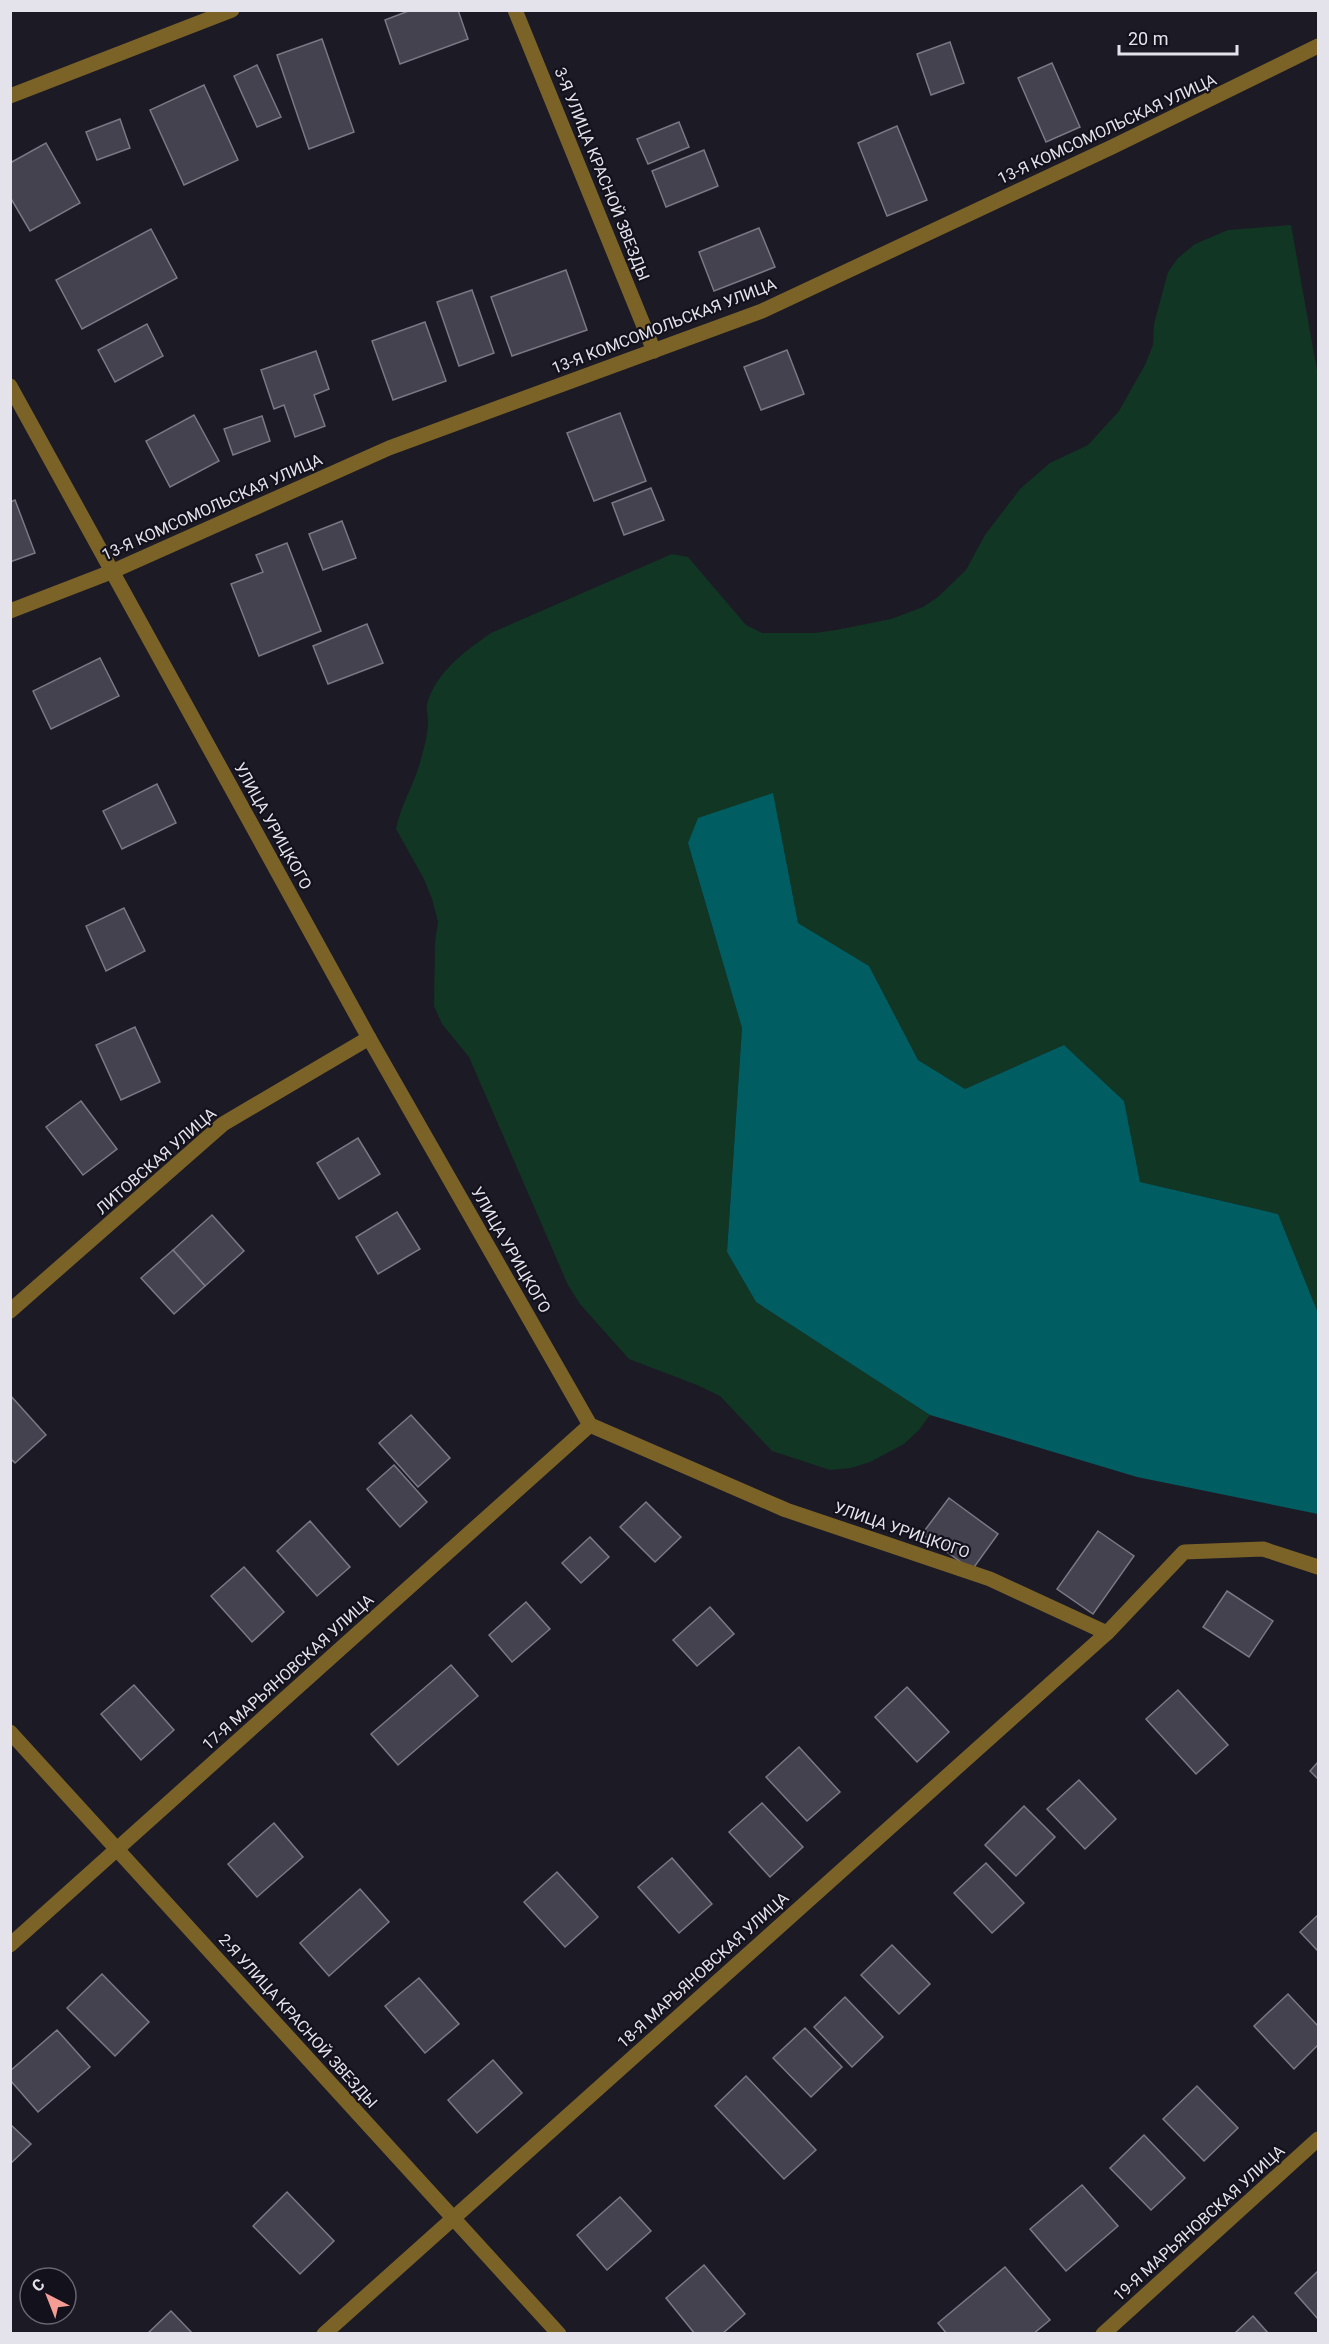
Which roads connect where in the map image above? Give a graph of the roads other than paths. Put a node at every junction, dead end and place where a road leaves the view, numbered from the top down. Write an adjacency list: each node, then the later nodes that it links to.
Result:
1 (232, 10): 4 (street)
2 (515, 10): 5 (street, 3-Я УЛИЦА КРАСНОЙ ЗВЕЗДЫ)
3 (1318, 46): 5 (street, 13-Я КОМСОМОЛЬСКАЯ УЛИЦА)
4 (10, 96)
5 (654, 351): 7 (street, 13-Я КОМСОМОЛЬСКАЯ УЛИЦА)
6 (10, 386): 7 (street, УЛИЦА УРИЦКОГО)
7 (111, 572): 8 (street, 13-Я КОМСОМОЛЬСКАЯ УЛИЦА); 9 (street, УЛИЦА УРИЦКОГО)
8 (10, 611)
9 (369, 1038): 10 (street, ЛИТОВСКАЯ УЛИЦА); 11 (street, УЛИЦА УРИЦКОГО)
10 (10, 1311)
11 (590, 1425): 13 (street, УЛИЦА УРИЦКОГО); 15 (street, 17-Я МАРЬЯНОВСКАЯ УЛИЦА)
12 (1318, 1567): 13 (street)
13 (1107, 1633): 18 (street, 18-Я МАРЬЯНОВСКАЯ УЛИЦА)
14 (10, 1732): 15 (street, 2-Я УЛИЦА КРАСНОЙ ЗВЕЗДЫ)
15 (118, 1849): 16 (street, 17-Я МАРЬЯНОВСКАЯ УЛИЦА); 18 (street, 2-Я УЛИЦА КРАСНОЙ ЗВЕЗДЫ)
16 (10, 1945)
17 (1318, 2139): 21 (street, 19-Я МАРЬЯНОВСКАЯ УЛИЦА)
18 (453, 2217): 19 (street, 18-Я МАРЬЯНОВСКАЯ УЛИЦА); 20 (street, 2-Я УЛИЦА КРАСНОЙ ЗВЕЗДЫ)
19 (324, 2334)
20 (559, 2334)
21 (1103, 2334)

